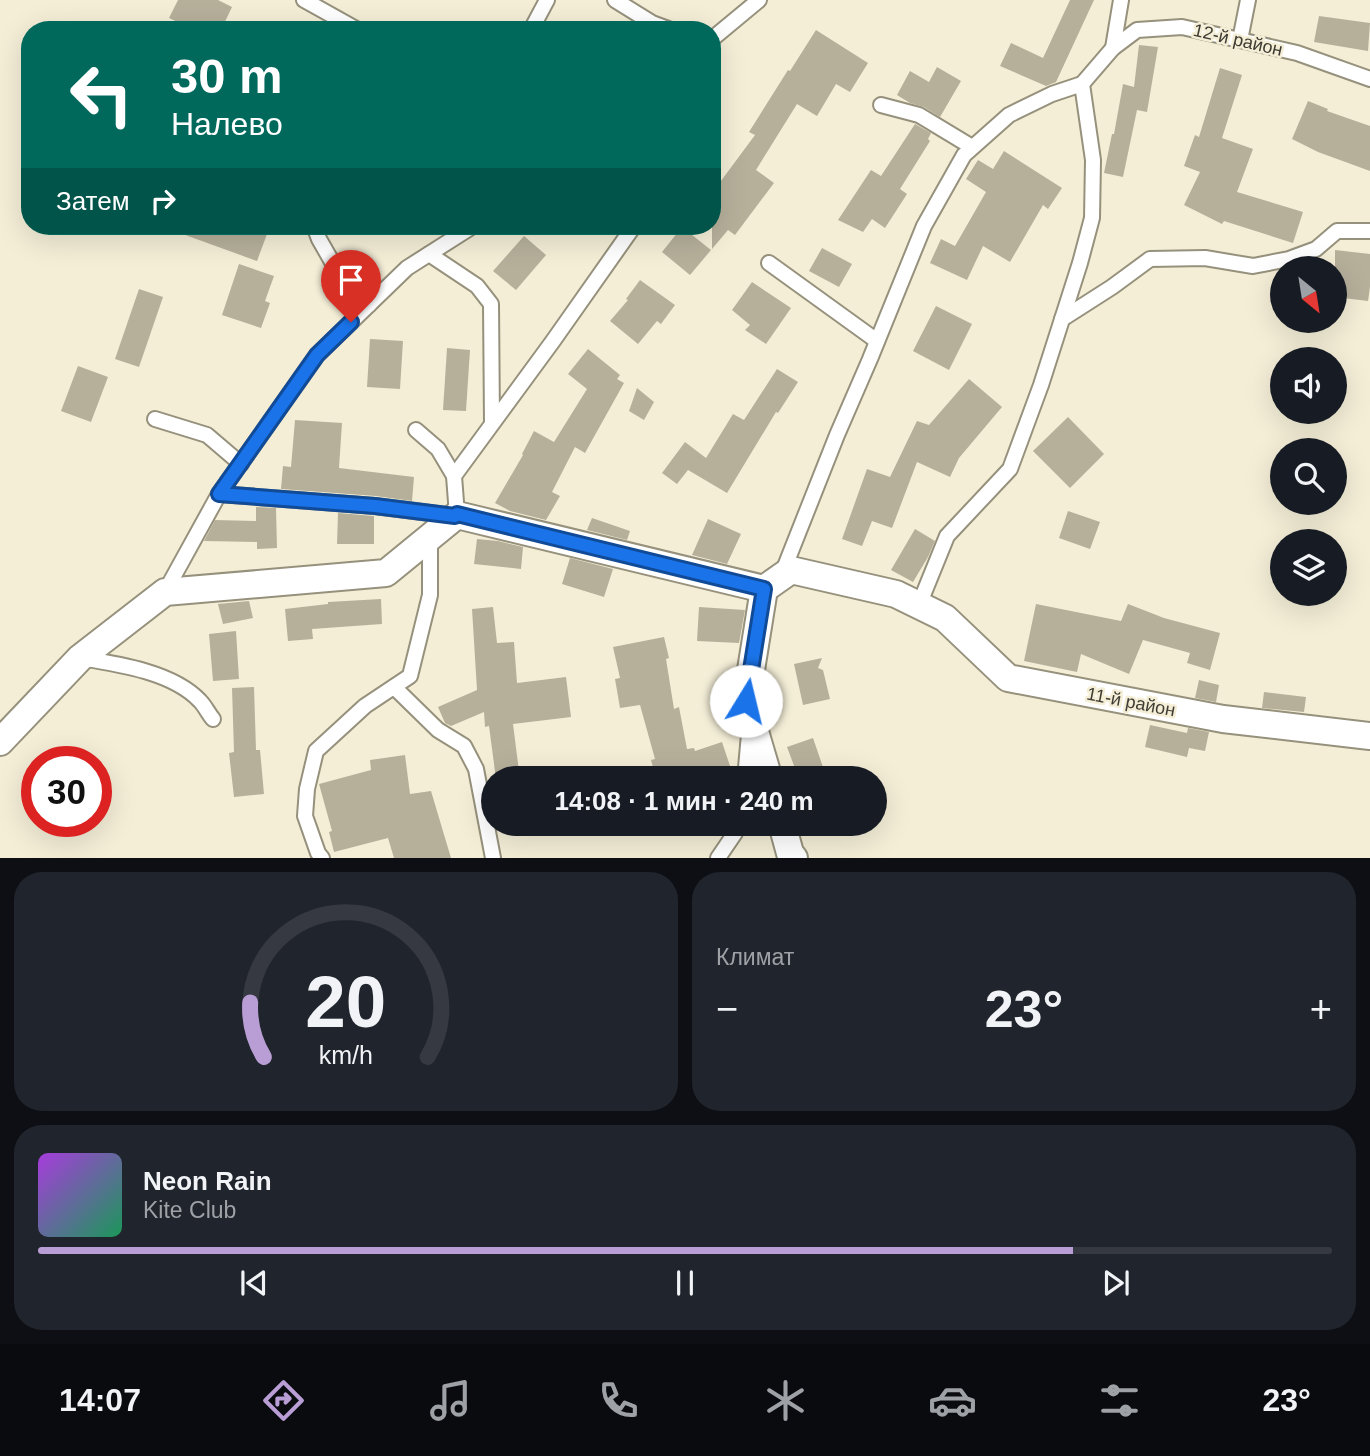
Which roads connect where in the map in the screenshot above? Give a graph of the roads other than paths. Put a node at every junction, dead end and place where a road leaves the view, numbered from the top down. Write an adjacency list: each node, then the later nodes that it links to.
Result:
1 (547, 0): 8 (lane)
2 (615, 0): 9 (lane)
3 (759, 0): 10 (lane)
4 (1121, 0): 12 (lane)
5 (1248, 0): 11 (lane)
6 (313, 2): 7 (lane)
7 (340, 21)
8 (536, 21)
9 (649, 21)
10 (721, 32)
11 (1240, 40): 12 (lane, 12-й район); 13 (lane, 12-й район)
12 (1112, 48): 14 (lane, 12-й район)
13 (1370, 79)
14 (1083, 84): 16 (lane); 24 (lane)
15 (881, 105): 16 (lane)
16 (972, 148): 25 (lane)
17 (1370, 231): 24 (lane)
18 (317, 235): 23 (lane)
19 (459, 235): 21 (lane)
20 (628, 235): 27 (lane)
21 (429, 254): 23 (lane); 27 (lane)
22 (769, 262): 25 (lane)
23 (369, 305): 29 (lane)
24 (1062, 319): 36 (lane)
25 (877, 341): 34 (lane)
26 (155, 419): 29 (lane)
27 (492, 424): 30 (lane)
28 (416, 429): 30 (lane)
29 (241, 464): 31 (lane)
30 (454, 476): 32 (lane)
31 (219, 494): 32 (lane); 35 (lane)
32 (456, 515): 33 (street); 34 (street)
33 (430, 536): 35 (street); 38 (lane)
34 (772, 584): 36 (street, 11-й район); 39 (street)
35 (165, 592): 37 (street)
36 (919, 605): 41 (street, 11-й район)
37 (80, 658): 40 (lane); 42 (street)
38 (394, 687): 48 (lane); 49 (lane)
39 (750, 715): 43 (lane); 44 (street)
40 (213, 719)
41 (1370, 736)
42 (0, 742)
43 (746, 766)
44 (765, 766)
45 (733, 836): 50 (lane)
46 (784, 836): 47 (street)
47 (787, 856)
48 (322, 858)
49 (494, 858)
50 (718, 858)

